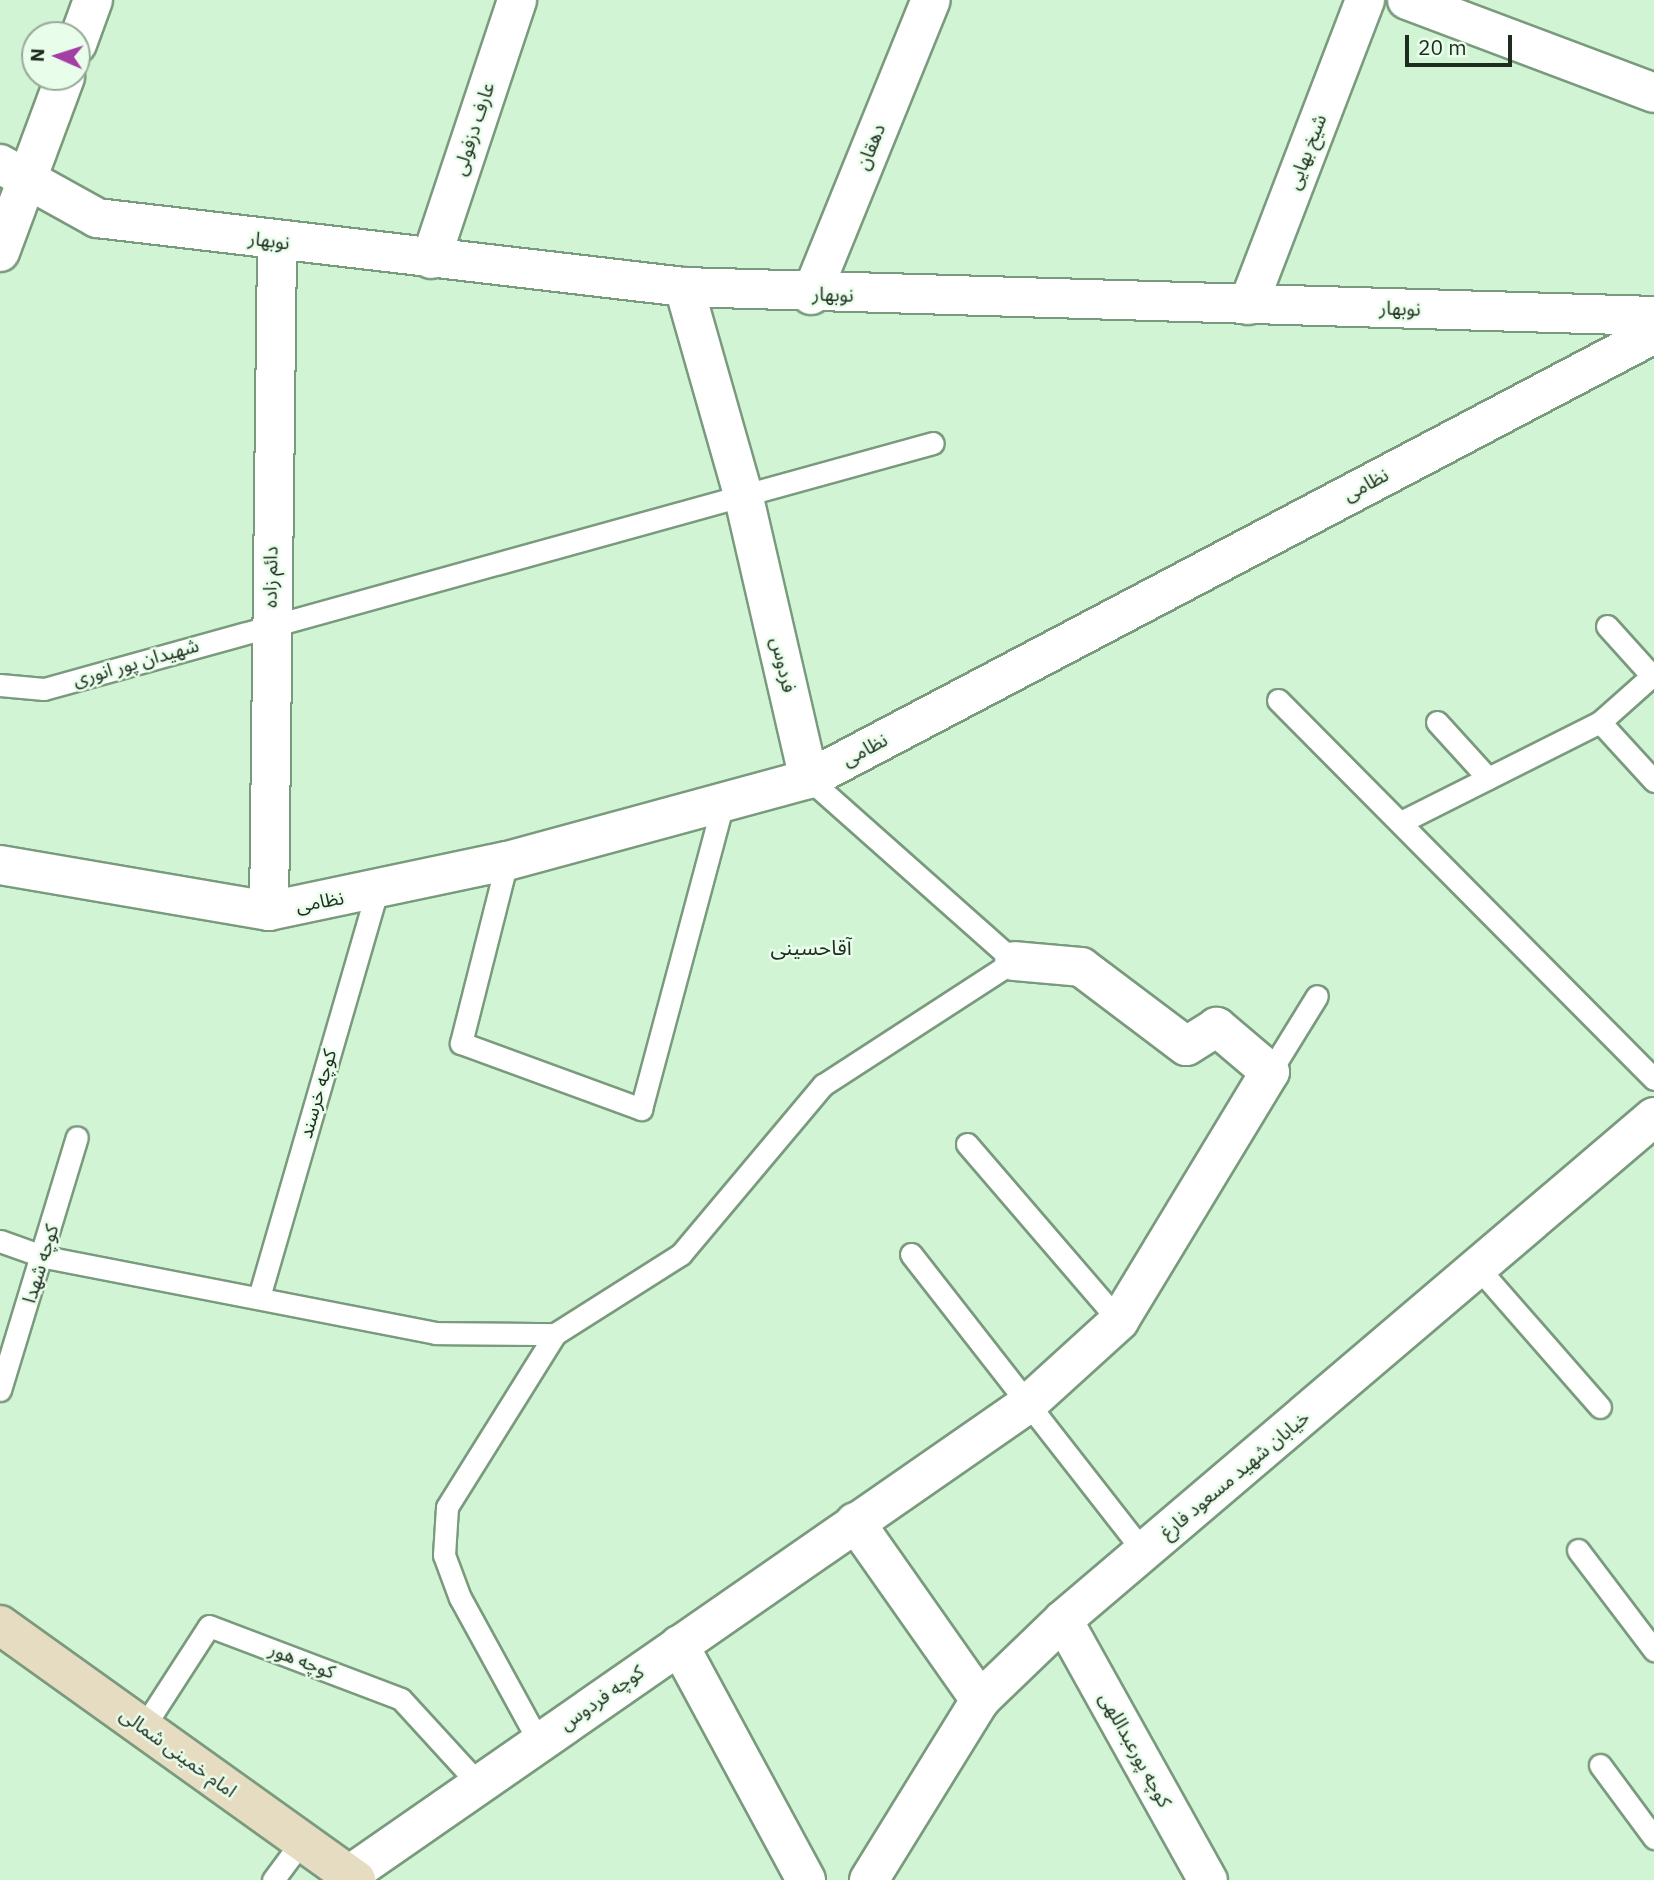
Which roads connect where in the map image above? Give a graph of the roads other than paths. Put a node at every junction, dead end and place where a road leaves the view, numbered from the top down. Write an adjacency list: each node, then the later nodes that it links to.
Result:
1 (93, 0): 6 (street)
2 (517, 0): 12 (street, عارف دزفولی)
3 (931, 0): 14 (street, دهقان)
4 (1365, 0): 15 (street, شیخ بهایی)
5 (1407, 0): 8 (street)
6 (85, 21)
7 (57, 91): 9 (street)
8 (1654, 93)
9 (13, 172): 10 (street, نوبهار); 11 (street)
10 (277, 243): 12 (street, نوبهار); 20 (street, دائم زاده)
11 (0, 252)
12 (431, 259): 13 (street, نوبهار)
13 (684, 286): 14 (street, نوبهار); 19 (street, فردوس)
14 (811, 295): 15 (street, نوبهار)
15 (1248, 305): 16 (street, نوبهار)
16 (1654, 316)
17 (1654, 334): 28 (street, نظامی)
18 (933, 443): 19 (lane)
19 (744, 498): 20 (lane); 28 (street, فردوس)
20 (270, 625): 23 (lane, شهیدان پور انوری); 35 (street, دائم زاده)
21 (1607, 626): 22 (lane)
22 (1653, 675): 26 (lane)
23 (0, 685)
24 (1278, 699): 31 (lane)
25 (1437, 722): 27 (lane)
26 (1600, 722): 27 (lane); 29 (lane)
27 (1488, 778): 31 (lane)
28 (809, 779): 30 (street, نظامی); 36 (lane)
29 (1654, 781)
30 (722, 807): 32 (street, نظامی); 32 (lane)
31 (1401, 822): 39 (lane)
32 (507, 861): 34 (street, نظامی)
33 (0, 865): 35 (street, نظامی)
34 (377, 891): 35 (street, نظامی); 47 (lane, کوچه خرسند)
35 (269, 911)
36 (1014, 961): 38 (street); 49 (lane)
37 (1317, 996): 38 (lane)
38 (1270, 1072): 48 (street, کوچه فردوس)
39 (1654, 1079)
40 (1654, 1117): 46 (street, خیابان شهید مسعود فارغ)
41 (77, 1136): 45 (lane, کوچه شهدا)
42 (967, 1144): 48 (lane)
43 (0, 1241): 45 (lane)
44 (911, 1254): 51 (lane)
45 (46, 1257): 47 (lane); 50 (lane, کوچه شهدا)
46 (1480, 1270): 52 (lane); 55 (street, خیابان شهید مسعود فارغ)
47 (259, 1297): 49 (lane)
48 (1119, 1321): 51 (street, کوچه فردوس)
49 (555, 1334): 62 (lane)
50 (0, 1390)
51 (1029, 1403): 53 (street, کوچه فردوس); 55 (lane)
52 (1600, 1407)
53 (855, 1522): 58 (street, کوچه فردوس); 60 (street)
54 (1578, 1550): 59 (lane)
55 (1144, 1552): 56 (street, خیابان شهید مسعود فارغ)
56 (1063, 1620): 60 (street, خیابان شهید مسعود فارغ); 71 (street, کوچه پورعبداللهی)
57 (0, 1625): 61 (main road, امام خمینی شمالی)
58 (679, 1645): 62 (street, کوچه فردوس); 69 (street)
59 (1654, 1650)
60 (980, 1700): 70 (street, خیابان شهید مسعود فارغ)
61 (143, 1728): 64 (lane, کوچه هور); 66 (main road, امام خمینی شمالی)
62 (539, 1742): 64 (street, کوچه فردوس)
63 (1600, 1765): 65 (lane)
64 (479, 1784): 67 (street, کوچه فردوس)
65 (1654, 1838)
66 (302, 1841): 67 (main road, امام خمینی شمالی); 68 (lane)
67 (352, 1877)
68 (273, 1880)
69 (807, 1880)
70 (869, 1880)
71 (1208, 1880)

